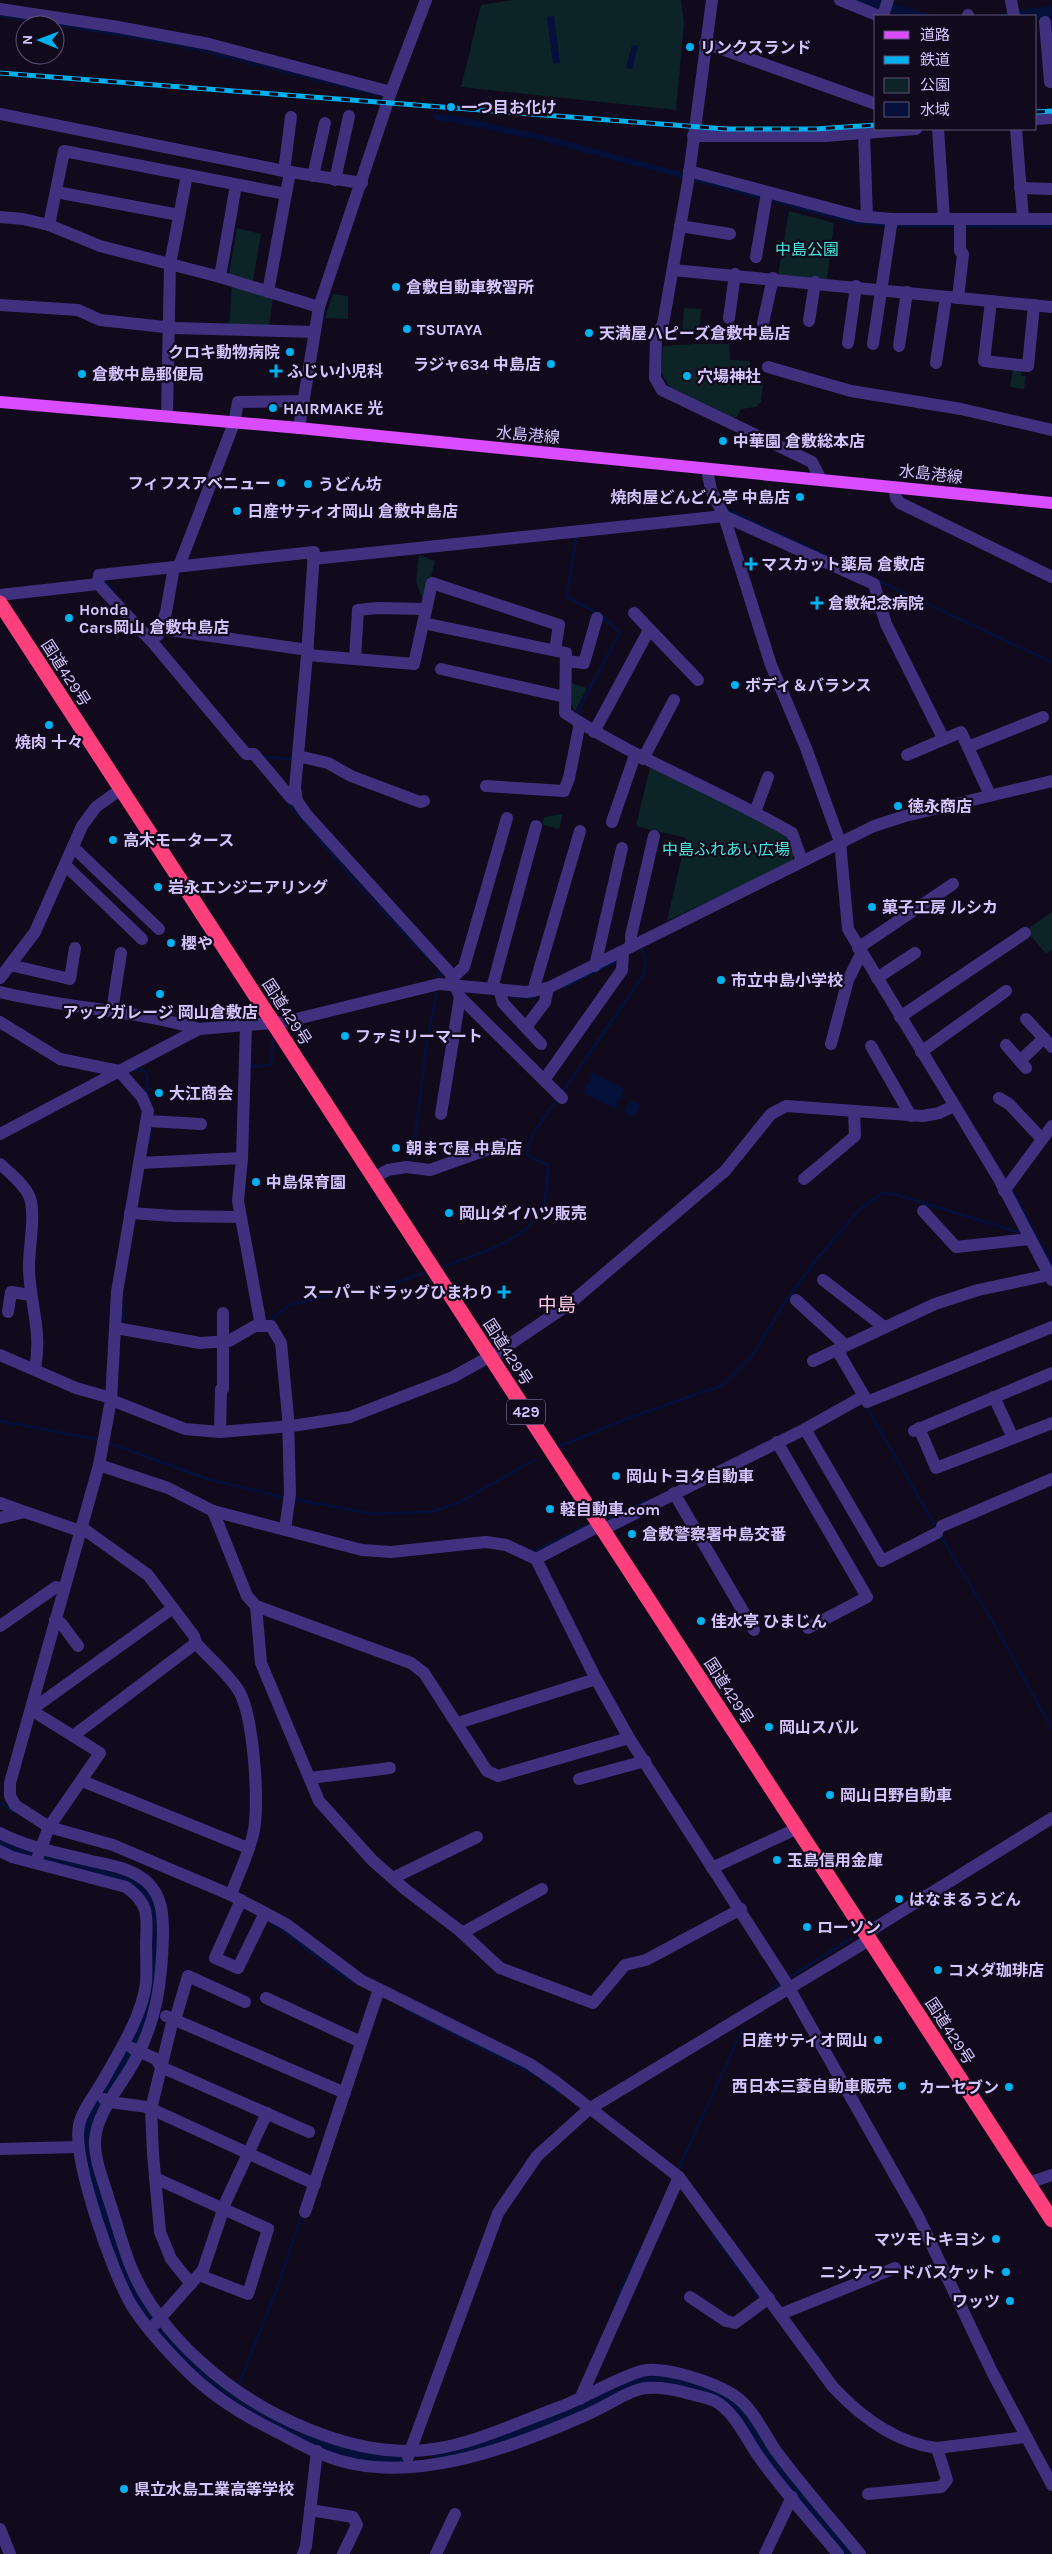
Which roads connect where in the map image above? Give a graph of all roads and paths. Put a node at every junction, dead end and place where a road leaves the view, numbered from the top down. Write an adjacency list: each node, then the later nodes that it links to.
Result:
1 (426, 0): 9 (street)
2 (712, 0): 7 (street)
3 (840, 0): 5 (street)
4 (0, 9): 9 (street)
5 (884, 9)
6 (1044, 22): 8 (street)
7 (705, 43): 10 (street); 21 (street)
8 (1050, 82)
9 (390, 95): 27 (street)
10 (874, 103)
11 (0, 114): 22 (street)
12 (349, 116): 26 (street)
13 (291, 117): 22 (street)
14 (1052, 118): 15 (street)
15 (1037, 119)
16 (325, 123): 24 (street)
17 (897, 130): 20 (street)
18 (938, 130): 38 (street)
19 (1016, 130): 29 (street)
20 (864, 133): 21 (street); 36 (street)
21 (693, 136): 25 (street)
22 (287, 172): 24 (street); 32 (street)
23 (187, 175): 28 (street); 31 (street); 34 (street)
24 (312, 176): 26 (street)
25 (688, 176): 33 (street); 43 (street)
26 (335, 180): 27 (street)
27 (362, 183): 60 (street)
28 (236, 185): 32 (street); 49 (street)
29 (1020, 188): 30 (street); 37 (street)
30 (1052, 188)
31 (56, 192): 34 (street); 42 (street)
32 (286, 194): 54 (street)
33 (767, 197): 36 (street); 45 (street)
34 (179, 215): 46 (street)
35 (0, 217): 42 (street)
36 (866, 217): 40 (street)
37 (1022, 219): 39 (street); 41 (street)
38 (944, 220): 40 (street); 41 (street)
39 (1052, 220)
40 (892, 223): 53 (street)
41 (960, 223): 56 (street)
42 (49, 225): 46 (street)
43 (680, 226): 44 (street); 47 (street)
44 (730, 234)
45 (756, 257)
46 (170, 264): 49 (street); 65 (street)
47 (673, 270): 48 (street); 79 (street)
48 (735, 274): 50 (street); 62 (street)
49 (220, 277): 54 (street)
50 (772, 278): 51 (street); 64 (street)
51 (815, 282): 52 (street); 63 (street)
52 (856, 286): 53 (street); 67 (street)
53 (882, 290): 55 (street); 68 (street)
54 (268, 292): 60 (street)
55 (907, 292): 56 (street); 69 (street)
56 (952, 298): 57 (street); 70 (street)
57 (991, 302): 59 (street); 59 (street)
58 (0, 305): 65 (street)
59 (1034, 305): 61 (street)
60 (319, 307): 66 (street)
61 (1052, 307)
62 (729, 318)
63 (809, 321)
64 (763, 322)
65 (170, 327): 66 (street); 74 (street)
66 (314, 332): 72 (street)
67 (848, 343)
68 (873, 344)
69 (899, 346)
70 (936, 363)
71 (768, 366): 77 (street)
72 (304, 401): 75 (street); 76 (street)
73 (0, 402): 74 (main road, 水島港線)
74 (168, 416): 75 (main road, 水島港線)
75 (234, 423): 76 (main road, 水島港線); 84 (street)
76 (299, 428): 78 (main road, 水島港線)
77 (1052, 430)
78 (707, 469): 79 (main road, 水島港線); 82 (street)
79 (821, 480): 80 (main road, 水島港線)
80 (894, 487): 81 (main road, 水島港線); 85 (street)
81 (1052, 503)
82 (724, 516): 83 (street); 106 (street); 124 (street)
83 (314, 557): 84 (street); 96 (street)
84 (175, 569): 86 (street); 94 (street)
85 (1052, 577)
86 (98, 581): 87 (street); 94 (street)
87 (0, 595)
88 (0, 603): 114 (highway, 国道429号 / 429)
89 (426, 609): 92 (street); 95 (street); 97 (street)
90 (634, 613): 93 (street)
91 (597, 618): 98 (street)
92 (423, 623): 95 (street); 97 (street)
93 (650, 630): 100 (street); 105 (street)
94 (156, 638): 96 (street); 117 (street)
95 (555, 650): 98 (street)
96 (308, 652): 97 (street); 109 (street)
97 (355, 658)
98 (566, 661): 101 (street)
99 (441, 669): 101 (street)
100 (698, 680)
101 (565, 697): 104 (street)
102 (674, 700): 110 (street)
103 (1043, 718): 107 (street)
104 (580, 723): 105 (street); 113 (street)
105 (595, 729): 110 (street)
106 (943, 738): 107 (street); 108 (street)
107 (968, 747): 115 (street)
108 (907, 754)
109 (298, 756): 116 (street); 117 (street)
110 (639, 757): 118 (street); 120 (street)
111 (768, 777): 118 (street)
112 (1052, 781): 115 (street)
113 (486, 786)
114 (121, 789): 125 (street); 153 (highway, 国道429号 / 429)
115 (990, 795): 124 (street)
116 (424, 800)
117 (297, 801): 142 (street)
118 (755, 812): 127 (street)
119 (507, 818): 142 (street)
120 (612, 822)
121 (536, 826): 144 (street)
122 (580, 831): 145 (street)
123 (654, 836): 134 (street)
124 (840, 842): 127 (street); 135 (street)
125 (73, 847): 128 (street); 130 (street)
126 (622, 848): 139 (street)
127 (802, 861): 134 (street)
128 (64, 865): 132 (street); 138 (street)
129 (953, 884): 135 (street)
130 (159, 929)
131 (1024, 933): 150 (street)
132 (142, 939)
133 (75, 948): 138 (street)
134 (627, 950): 139 (street); 164 (street)
135 (860, 951): 141 (street); 159 (street)
136 (121, 953): 149 (street)
137 (915, 953): 141 (street)
138 (10, 965): 140 (street)
139 (595, 966): 143 (street)
140 (0, 978)
141 (877, 978): 150 (street)
142 (453, 981): 144 (street); 148 (street); 153 (street)
143 (548, 988): 145 (street); 155 (street)
144 (495, 989): 145 (street); 155 (street)
145 (533, 991)
146 (1006, 991): 162 (street)
147 (0, 992): 149 (street)
148 (460, 997): 164 (street); 169 (street)
149 (112, 1012): 156 (street)
150 (900, 1017): 162 (street)
151 (1026, 1019): 157 (street)
152 (0, 1022): 163 (street)
153 (273, 1022): 154 (street); 180 (highway, 国道429号 / 429)
154 (246, 1024): 156 (street); 177 (street)
155 (526, 1027): 158 (street)
156 (199, 1029): 163 (street)
157 (1048, 1042): 160 (street)
158 (541, 1044)
159 (831, 1044)
160 (1006, 1045)
161 (871, 1046): 170 (street)
162 (921, 1052): 167 (street)
163 (119, 1071): 171 (street); 174 (street)
164 (545, 1079): 165 (street)
165 (560, 1097)
166 (999, 1098): 175 (street)
167 (954, 1106): 170 (street); 182 (street)
168 (854, 1112): 170 (street); 181 (street); 200 (street)
169 (441, 1114)
170 (911, 1116)
171 (151, 1121): 172 (street); 179 (street)
172 (201, 1124)
173 (1052, 1126): 175 (street)
174 (0, 1134)
175 (1042, 1139): 182 (street)
176 (503, 1144): 180 (street)
177 (242, 1158): 179 (street); 185 (street)
178 (0, 1164): 189 (street)
179 (143, 1164): 184 (street)
180 (373, 1178): 200 (highway, 国道429号 / 429)
181 (804, 1179)
182 (1008, 1187): 186 (street)
183 (923, 1211): 186 (street)
184 (133, 1213): 185 (street); 196 (street)
185 (239, 1217): 193 (street)
186 (1026, 1233): 187 (street)
187 (1051, 1277): 194 (street)
188 (823, 1280): 194 (street)
189 (31, 1295): 191 (street); 202 (street)
190 (796, 1300): 198 (street)
191 (8, 1312)
192 (223, 1313): 197 (street)
193 (261, 1326): 197 (street); 208 (street)
194 (884, 1326): 198 (street)
195 (1052, 1327): 204 (street)
196 (116, 1328): 197 (street); 206 (street)
197 (223, 1342): 210 (street)
198 (843, 1347): 201 (street); 204 (street)
199 (0, 1354): 202 (street)
200 (490, 1357): 208 (street); 220 (highway, 国道429号 / 429)
201 (812, 1362)
202 (35, 1369): 206 (street)
203 (1052, 1373): 205 (street)
204 (864, 1396): 209 (street)
205 (994, 1397): 211 (street); 211 (street)
206 (109, 1398): 210 (street); 213 (street)
207 (1052, 1423): 211 (street)
208 (290, 1426): 210 (street); 222 (street)
209 (804, 1429): 212 (street); 214 (street)
210 (220, 1432)
211 (1013, 1438)
212 (777, 1442): 215 (street); 229 (street)
213 (99, 1465): 217 (street); 221 (street)
214 (1052, 1479)
215 (674, 1492): 220 (street); 230 (street)
216 (0, 1504): 218 (street)
217 (213, 1511): 222 (street); 225 (street)
218 (25, 1512): 219 (street); 221 (street)
219 (0, 1518)
220 (601, 1528): 223 (street); 244 (highway, 国道429号 / 429)
221 (81, 1529): 224 (street); 226 (street)
222 (285, 1529): 223 (street)
223 (536, 1559): 233 (street)
224 (64, 1589): 227 (street); 228 (street)
225 (256, 1606): 235 (street); 240 (street)
226 (173, 1608): 231 (street); 234 (street)
227 (55, 1620): 232 (street); 234 (street)
228 (0, 1626)
229 (808, 1628)
230 (754, 1630)
231 (196, 1643): 236 (street); 248 (street)
232 (78, 1646)
233 (596, 1679): 235 (street); 237 (street)
234 (31, 1710): 236 (street); 245 (street)
235 (458, 1723): 237 (street)
236 (73, 1736): 242 (street)
237 (630, 1738): 238 (street)
238 (644, 1761): 241 (street); 251 (street)
239 (390, 1768): 240 (street)
240 (310, 1778): 252 (street)
241 (579, 1779)
242 (82, 1781): 245 (street); 248 (street)
243 (1052, 1818): 258 (street)
244 (798, 1828): 251 (street); 258 (highway, 国道429号 / 429)
245 (48, 1830): 250 (street); 254 (street)
246 (0, 1833): 250 (street)
247 (477, 1837): 252 (street)
248 (248, 1848): 254 (street)
249 (0, 1851): 250 (street)
250 (38, 1856): 263 (street)
251 (712, 1868): 255 (street)
252 (393, 1878): 257 (street)
253 (542, 1889): 257 (street)
254 (236, 1897): 256 (street); 256 (street)
255 (741, 1909): 257 (street); 260 (street)
256 (263, 1916): 259 (street)
257 (462, 1933)
258 (867, 1937): 260 (street); 281 (highway, 国道429号 / 429)
259 (379, 1989): 265 (street); 271 (street)
260 (790, 1989): 271 (street); 292 (street)
261 (266, 1998): 265 (street)
262 (245, 2002): 264 (street)
263 (148, 2008): 264 (street); 266 (street); 266 (street)
264 (174, 2019): 267 (street); 268 (street)
265 (361, 2042): 268 (street)
266 (131, 2048): 267 (street); 269 (street); 269 (street)
267 (161, 2067): 270 (street); 272 (street)
268 (345, 2093): 280 (street)
269 (102, 2098): 270 (street); 274 (street); 290 (street)
270 (151, 2109): 276 (street); 278 (street)
271 (589, 2109): 279 (street); 295 (street)
272 (267, 2113): 273 (street); 276 (street)
273 (309, 2132)
274 (78, 2147): 275 (street); 290 (street)
275 (0, 2149)
276 (249, 2154): 280 (street); 282 (street)
277 (1052, 2175): 281 (street)
278 (155, 2178): 282 (street); 286 (street)
279 (676, 2180): 288 (street); 291 (street)
280 (314, 2183): 283 (street)
281 (1028, 2183): 284 (highway, 国道429号 / 429)
282 (224, 2210): 286 (street); 286 (street)
283 (306, 2212)
284 (1052, 2220)
285 (895, 2268): 289 (street)
286 (195, 2280): 290 (street)
287 (690, 2297): 288 (street)
288 (765, 2301): 289 (street)
289 (781, 2314): 293 (street)
290 (154, 2324): 294 (street); 295 (street)
291 (580, 2399): 295 (street); 309 (street)
292 (1026, 2437): 293 (street); 297 (street)
293 (937, 2448): 298 (street)
294 (317, 2451): 296 (street); 300 (street)
295 (410, 2451): 296 (street)
296 (405, 2466): 299 (street)
297 (1052, 2485)
298 (868, 2494)
299 (792, 2497): 304 (street); 308 (street)
300 (310, 2510): 303 (street); 306 (street)
301 (455, 2514): 307 (street)
302 (1, 2533): 305 (street)
303 (306, 2553)
304 (769, 2553)
305 (10, 2554)
306 (343, 2554)
307 (436, 2554)
308 (838, 2554)
309 (860, 2554)

